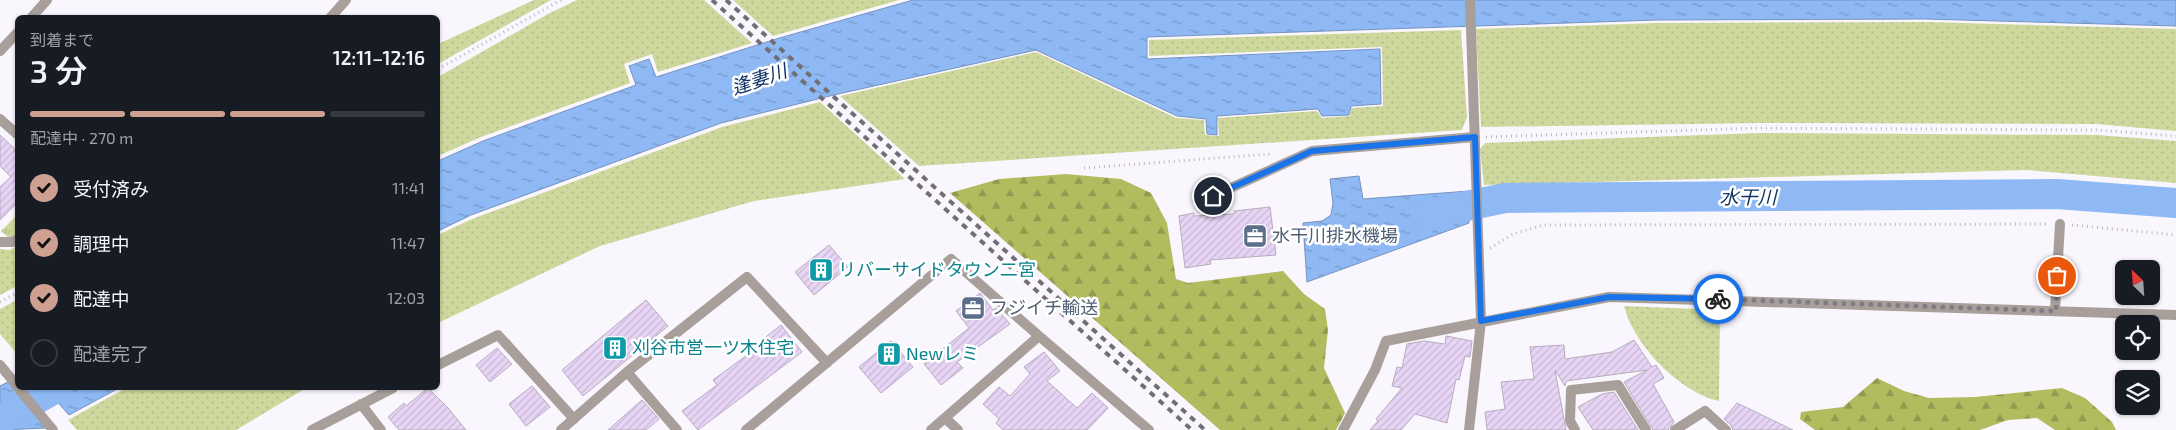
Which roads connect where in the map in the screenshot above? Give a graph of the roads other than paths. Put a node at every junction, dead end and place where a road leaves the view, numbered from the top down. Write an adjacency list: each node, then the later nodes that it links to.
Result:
1 (47, 0): 4 (street)
2 (346, 0): 5 (street)
3 (1470, 0): 10 (street)
4 (34, 15)
5 (333, 15)
6 (15, 35): 7 (street)
7 (0, 50)
8 (0, 119): 9 (street)
9 (15, 132)
10 (1475, 137): 11 (street); 17 (street)
11 (1213, 196)
12 (2060, 224): 15 (street)
13 (15, 240): 14 (street)
14 (0, 242)
15 (2056, 311): 16 (street); 17 (street)
16 (2176, 314)
17 (1481, 321): 38 (street); 39 (street)
18 (1039, 336): 19 (street); 27 (street); 37 (street)
19 (827, 363): 22 (street); 34 (street)
20 (440, 364): 28 (street)
21 (0, 365): 23 (street)
22 (628, 372): 28 (street); 33 (street)
23 (15, 383)
24 (20, 390): 29 (street)
25 (389, 390): 26 (street)
26 (361, 404): 30 (street); 31 (street)
27 (945, 418): 35 (street); 36 (street)
28 (574, 419): 32 (street)
29 (53, 430)
30 (312, 430)
31 (381, 430)
32 (561, 430)
33 (677, 430)
34 (746, 430)
35 (931, 430)
36 (958, 430)
37 (1149, 430)
38 (1343, 430)
39 (1469, 430)
40 (1575, 430): 41 (street)
41 (1646, 430)
42 (1675, 430): 43 (street)
43 (1726, 430)

